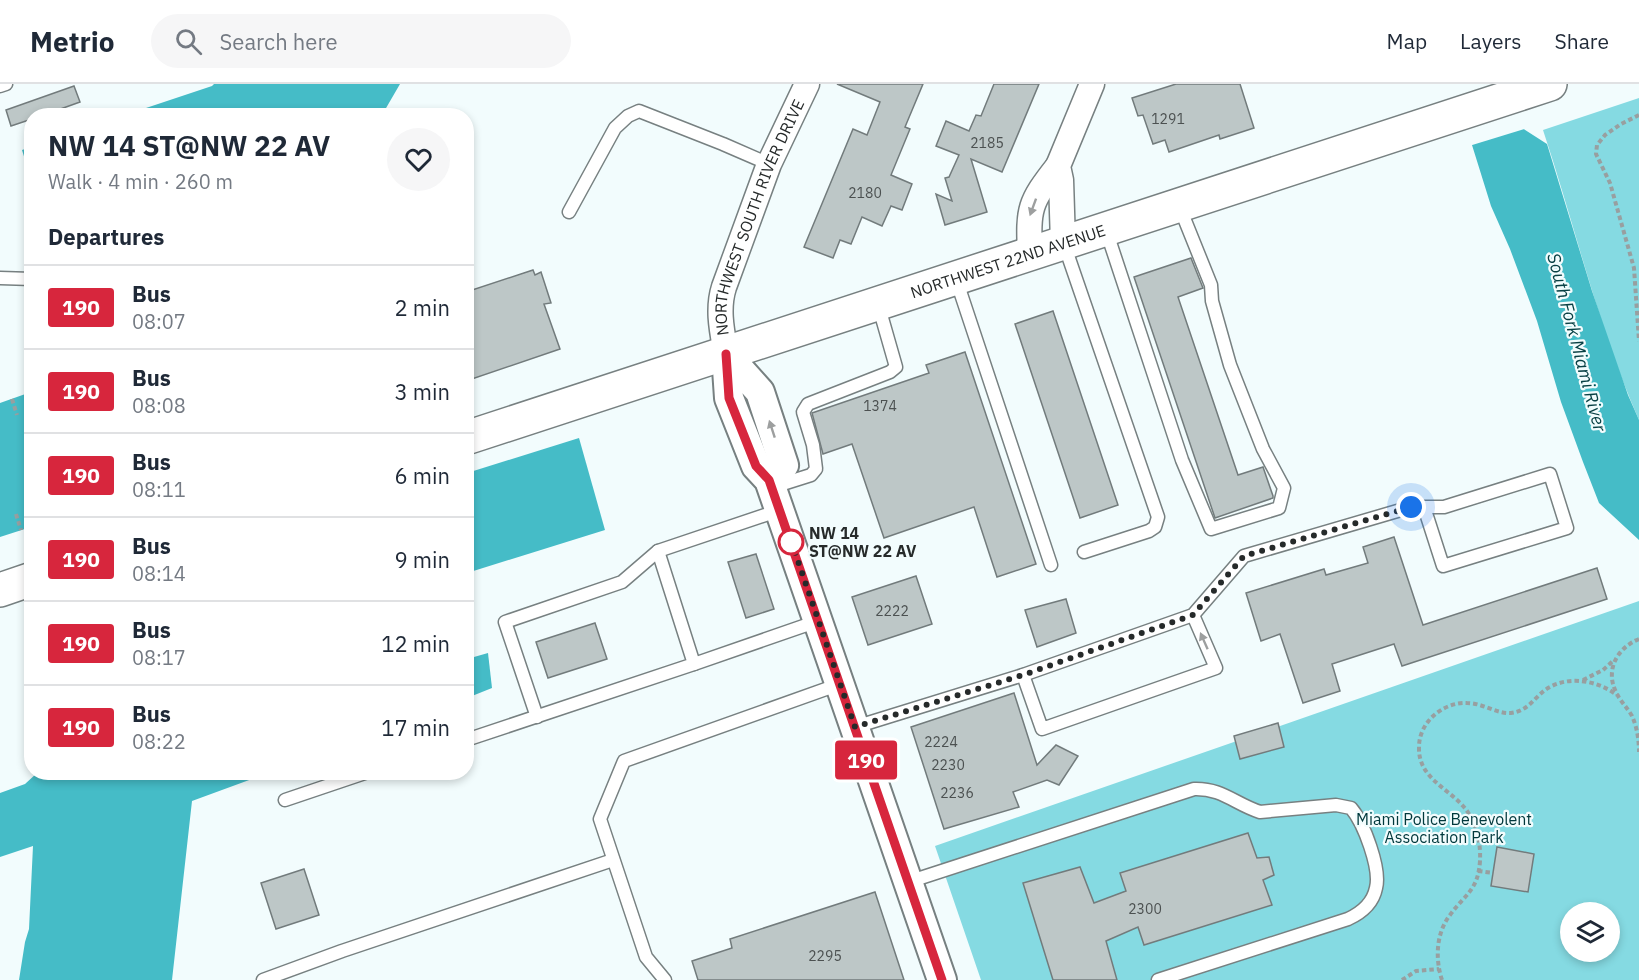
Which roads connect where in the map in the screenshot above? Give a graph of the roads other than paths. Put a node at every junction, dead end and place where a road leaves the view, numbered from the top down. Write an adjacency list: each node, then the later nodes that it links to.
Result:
1 (6, 84): 5 (lane)
2 (807, 84): 6 (street, NORTHWEST SOUTH RIVER DRIVE)
3 (1092, 84): 7 (street)
4 (1546, 85): 8 (main road, NORTHWEST 22ND AVENUE)
5 (0, 86)
6 (769, 164): 9 (lane); 17 (street, NORTHWEST SOUTH RIVER DRIVE)
7 (1059, 166): 11 (street); 12 (street, one-way to 12)
8 (1179, 205): 10 (main road, NORTHWEST 22ND AVENUE); 10 (lane)
9 (569, 212)
10 (1106, 229): 11 (main road, NORTHWEST 22ND AVENUE)
11 (1063, 243): 12 (main road, NORTHWEST 22ND AVENUE); 22 (lane)
12 (1030, 254): 14 (main road, NORTHWEST 22ND AVENUE)
13 (0, 278): 15 (lane)
14 (956, 278): 16 (main road, NORTHWEST 22ND AVENUE); 23 (lane)
15 (24, 279)
16 (878, 304): 17 (main road, NORTHWEST 22ND AVENUE); 19 (lane)
17 (726, 354): 18 (main road, NORTHWEST 22ND AVENUE); 19 (street)
18 (474, 435)
19 (774, 492): 21 (lane); 27 (street)
20 (1424, 507): 20 (lane); 26 (lane)
21 (658, 551): 28 (lane); 31 (lane)
22 (1084, 552)
23 (1051, 565)
24 (24, 582): 25 (main road)
25 (0, 590)
26 (1193, 615): 29 (lane); 29 (lane, one-way to 26)
27 (818, 621): 28 (lane); 30 (street)
28 (694, 664): 31 (lane)
29 (1023, 675): 32 (lane)
30 (840, 684): 32 (street); 36 (lane)
31 (537, 717): 33 (lane)
32 (855, 727): 37 (street)
33 (474, 737)
34 (344, 780): 35 (lane)
35 (285, 800)
36 (613, 860): 38 (lane); 39 (lane)
37 (908, 882): 40 (street); 41 (lane)
38 (263, 980)
39 (665, 980)
40 (942, 980)
41 (1158, 980)

